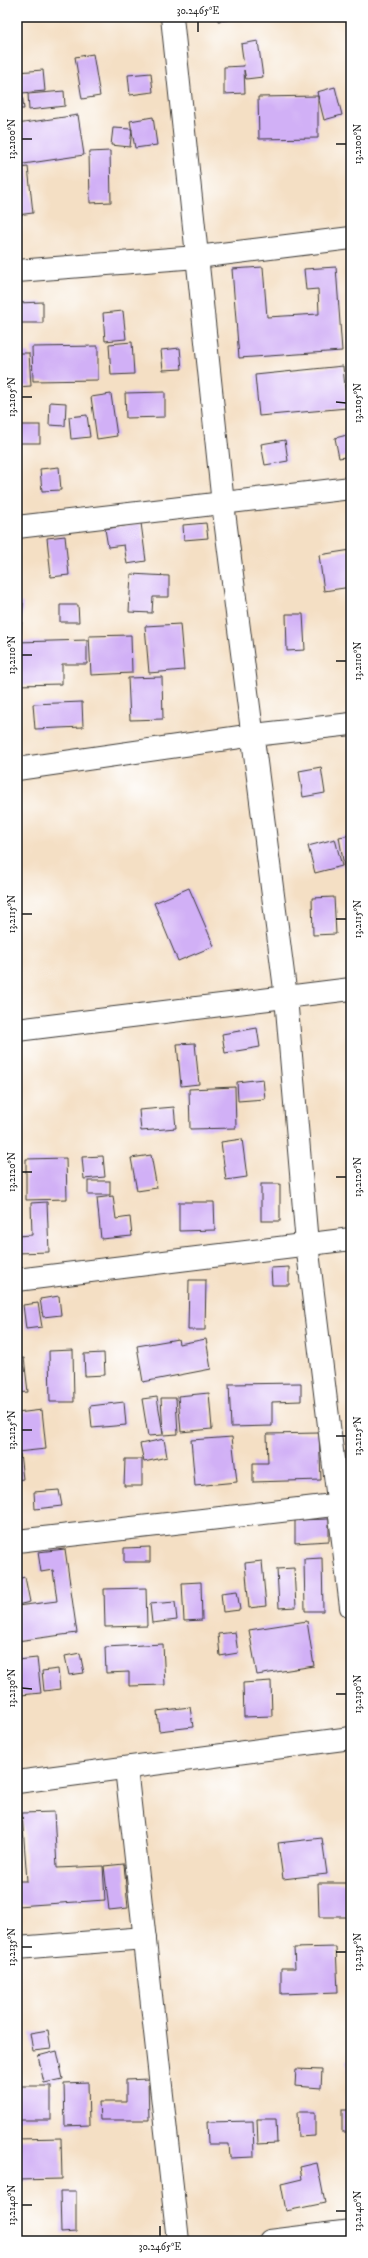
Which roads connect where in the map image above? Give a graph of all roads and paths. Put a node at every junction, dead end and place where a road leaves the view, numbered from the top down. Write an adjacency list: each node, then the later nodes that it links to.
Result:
1 (172, 17): 3 (street)
2 (351, 238): 3 (street)
3 (197, 257): 4 (street); 6 (street)
4 (17, 271)
5 (351, 488): 6 (street)
6 (223, 504): 7 (street); 9 (street)
7 (17, 527)
8 (351, 724): 9 (street)
9 (254, 735): 10 (street); 12 (street)
10 (17, 769)
11 (351, 989): 12 (street)
12 (286, 997): 13 (street); 15 (street)
13 (17, 1030)
14 (351, 1240): 15 (street)
15 (307, 1244): 16 (street); 17 (street)
16 (17, 1280)
17 (344, 1504): 18 (street); 19 (street)
18 (17, 1541)
19 (351, 1607)
20 (351, 1738): 21 (street)
21 (126, 1768): 22 (street); 23 (street)
22 (17, 1782)
23 (145, 1938): 24 (street); 26 (street)
24 (17, 1948)
25 (351, 2231): 27 (street)
26 (178, 2241)
27 (270, 2241)

